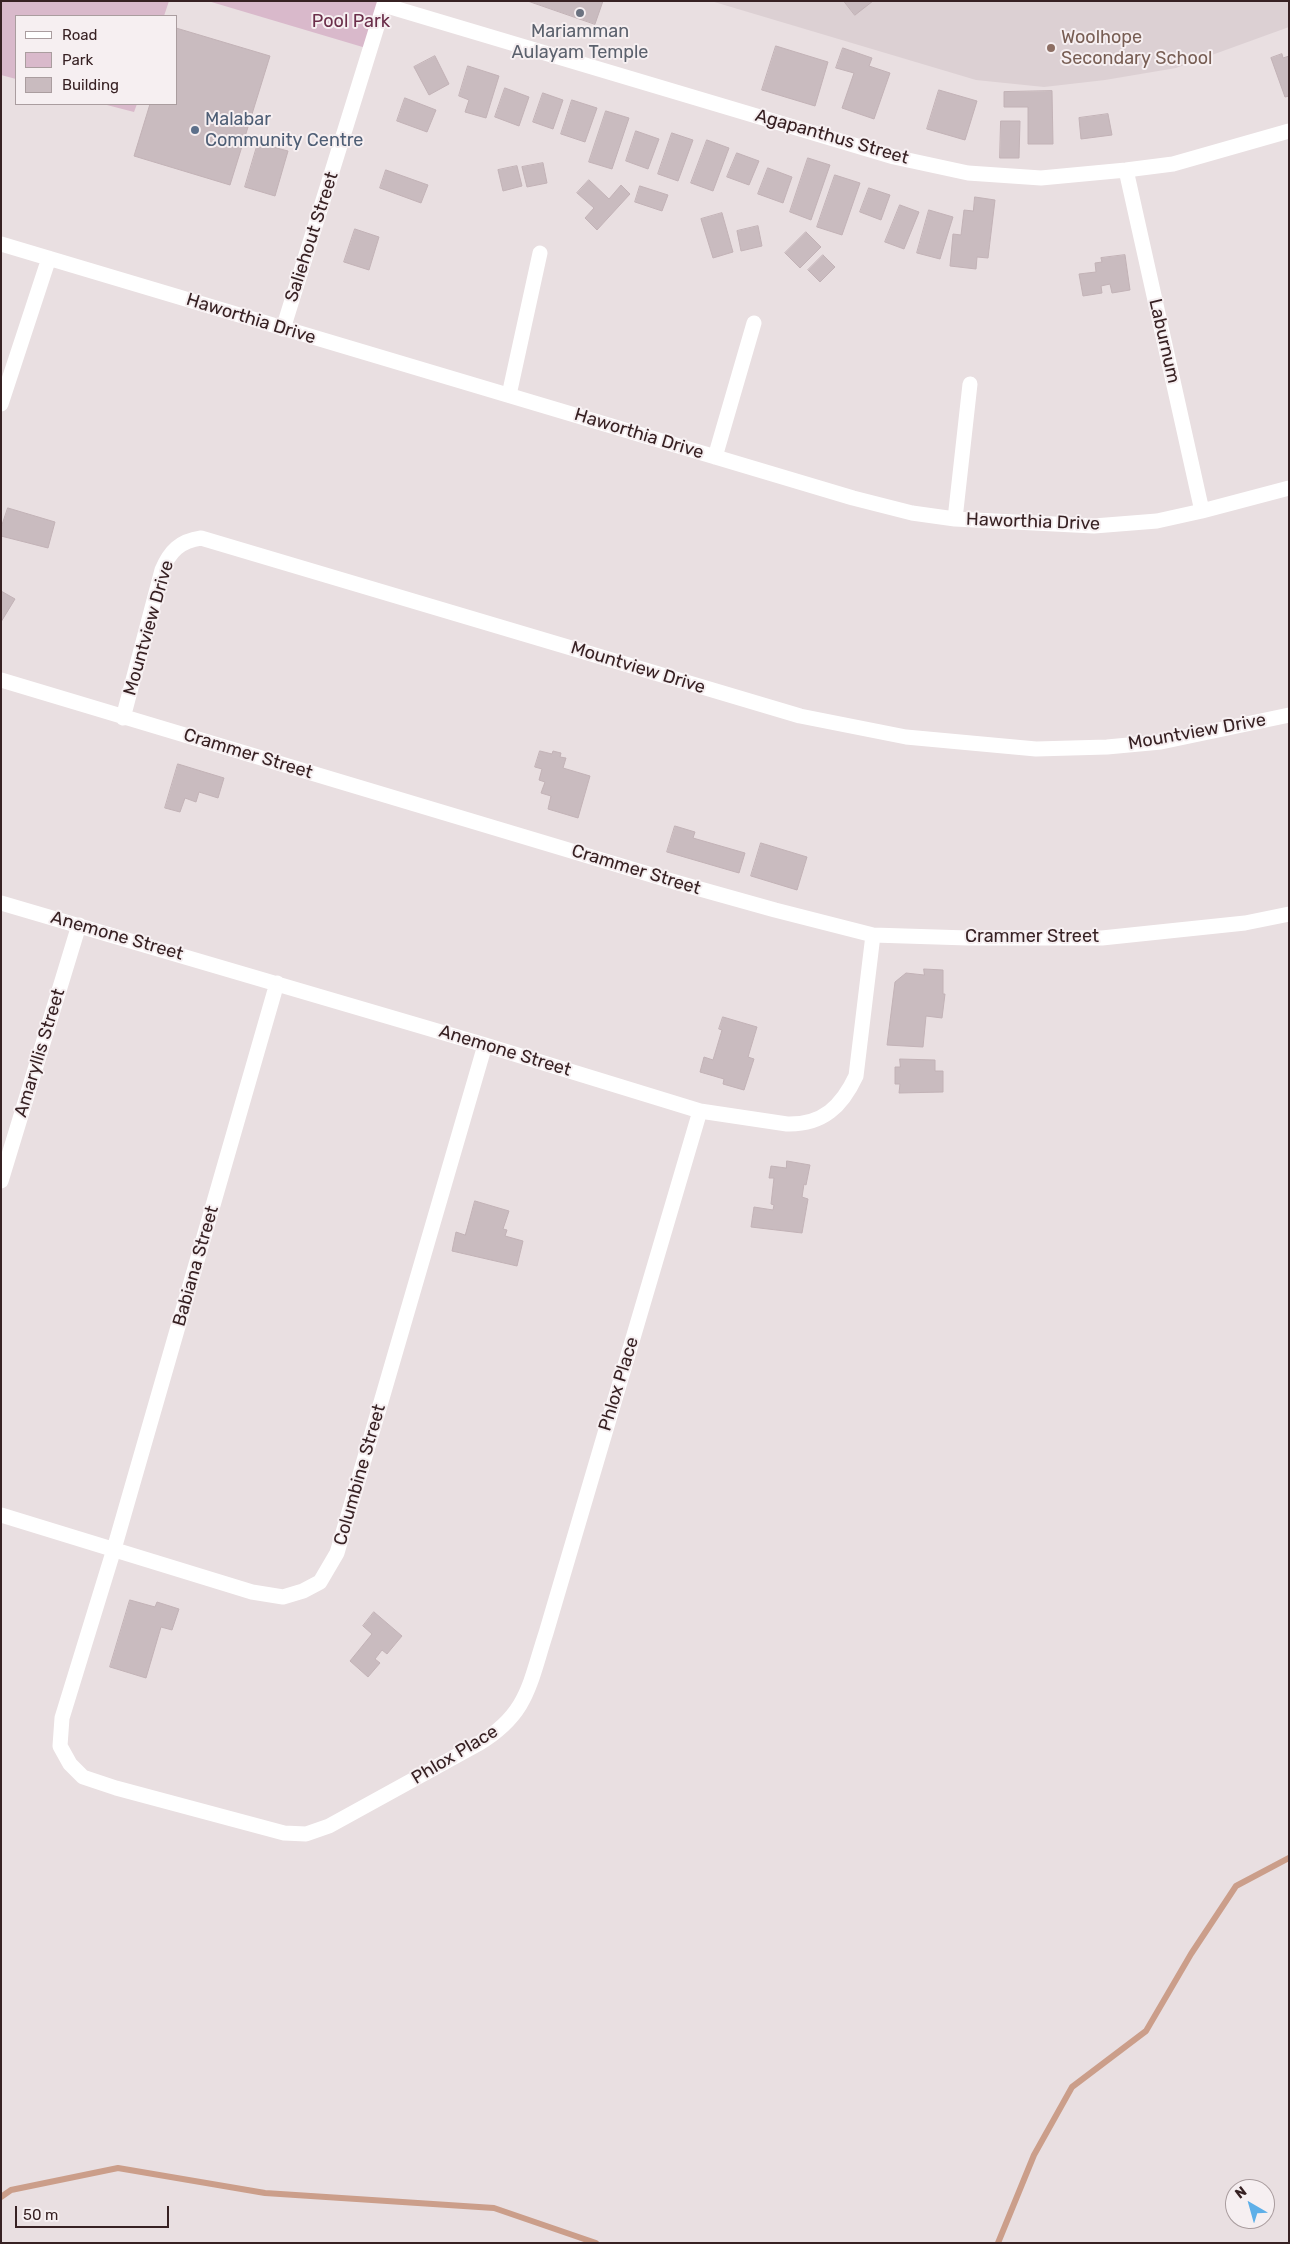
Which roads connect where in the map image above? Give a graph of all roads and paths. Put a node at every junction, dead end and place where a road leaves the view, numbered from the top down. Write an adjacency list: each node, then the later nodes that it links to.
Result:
1 (385, 3): 3 (street, Agapanthus Street); 8 (street, Saliehout Street)
2 (1289, 131): 3 (street, Agapanthus Street)
3 (1126, 170): 14 (street, Laburnum)
4 (1, 244): 6 (street, Haworthia Drive)
5 (540, 254): 10 (street)
6 (49, 258): 8 (street, Haworthia Drive); 11 (street)
7 (754, 323): 12 (street)
8 (283, 329): 10 (street, Haworthia Drive)
9 (970, 384): 15 (street)
10 (508, 395): 12 (street, Haworthia Drive)
11 (1, 404)
12 (715, 457): 15 (street, Haworthia Drive)
13 (1289, 488): 14 (street, Haworthia Drive)
14 (1202, 512): 15 (street, Haworthia Drive)
15 (955, 519)
16 (1, 680): 18 (street, Crammer Street)
17 (1289, 715): 18 (street, Mountview Drive)
18 (123, 718): 22 (street, Crammer Street)
19 (1, 903): 21 (street, Anemone Street)
20 (1289, 914): 22 (street, Crammer Street)
21 (79, 925): 23 (street, Anemone Street); 26 (street, Amaryllis Street)
22 (873, 935): 25 (street, Anemone Street)
23 (277, 983): 24 (street, Anemone Street); 28 (street, Babiana Street)
24 (485, 1045): 25 (street, Anemone Street); 28 (street, Columbine Street)
25 (700, 1111): 28 (street, Phlox Place)
26 (1, 1181)
27 (1, 1515): 28 (street, Columbine Street)
28 (114, 1549)

